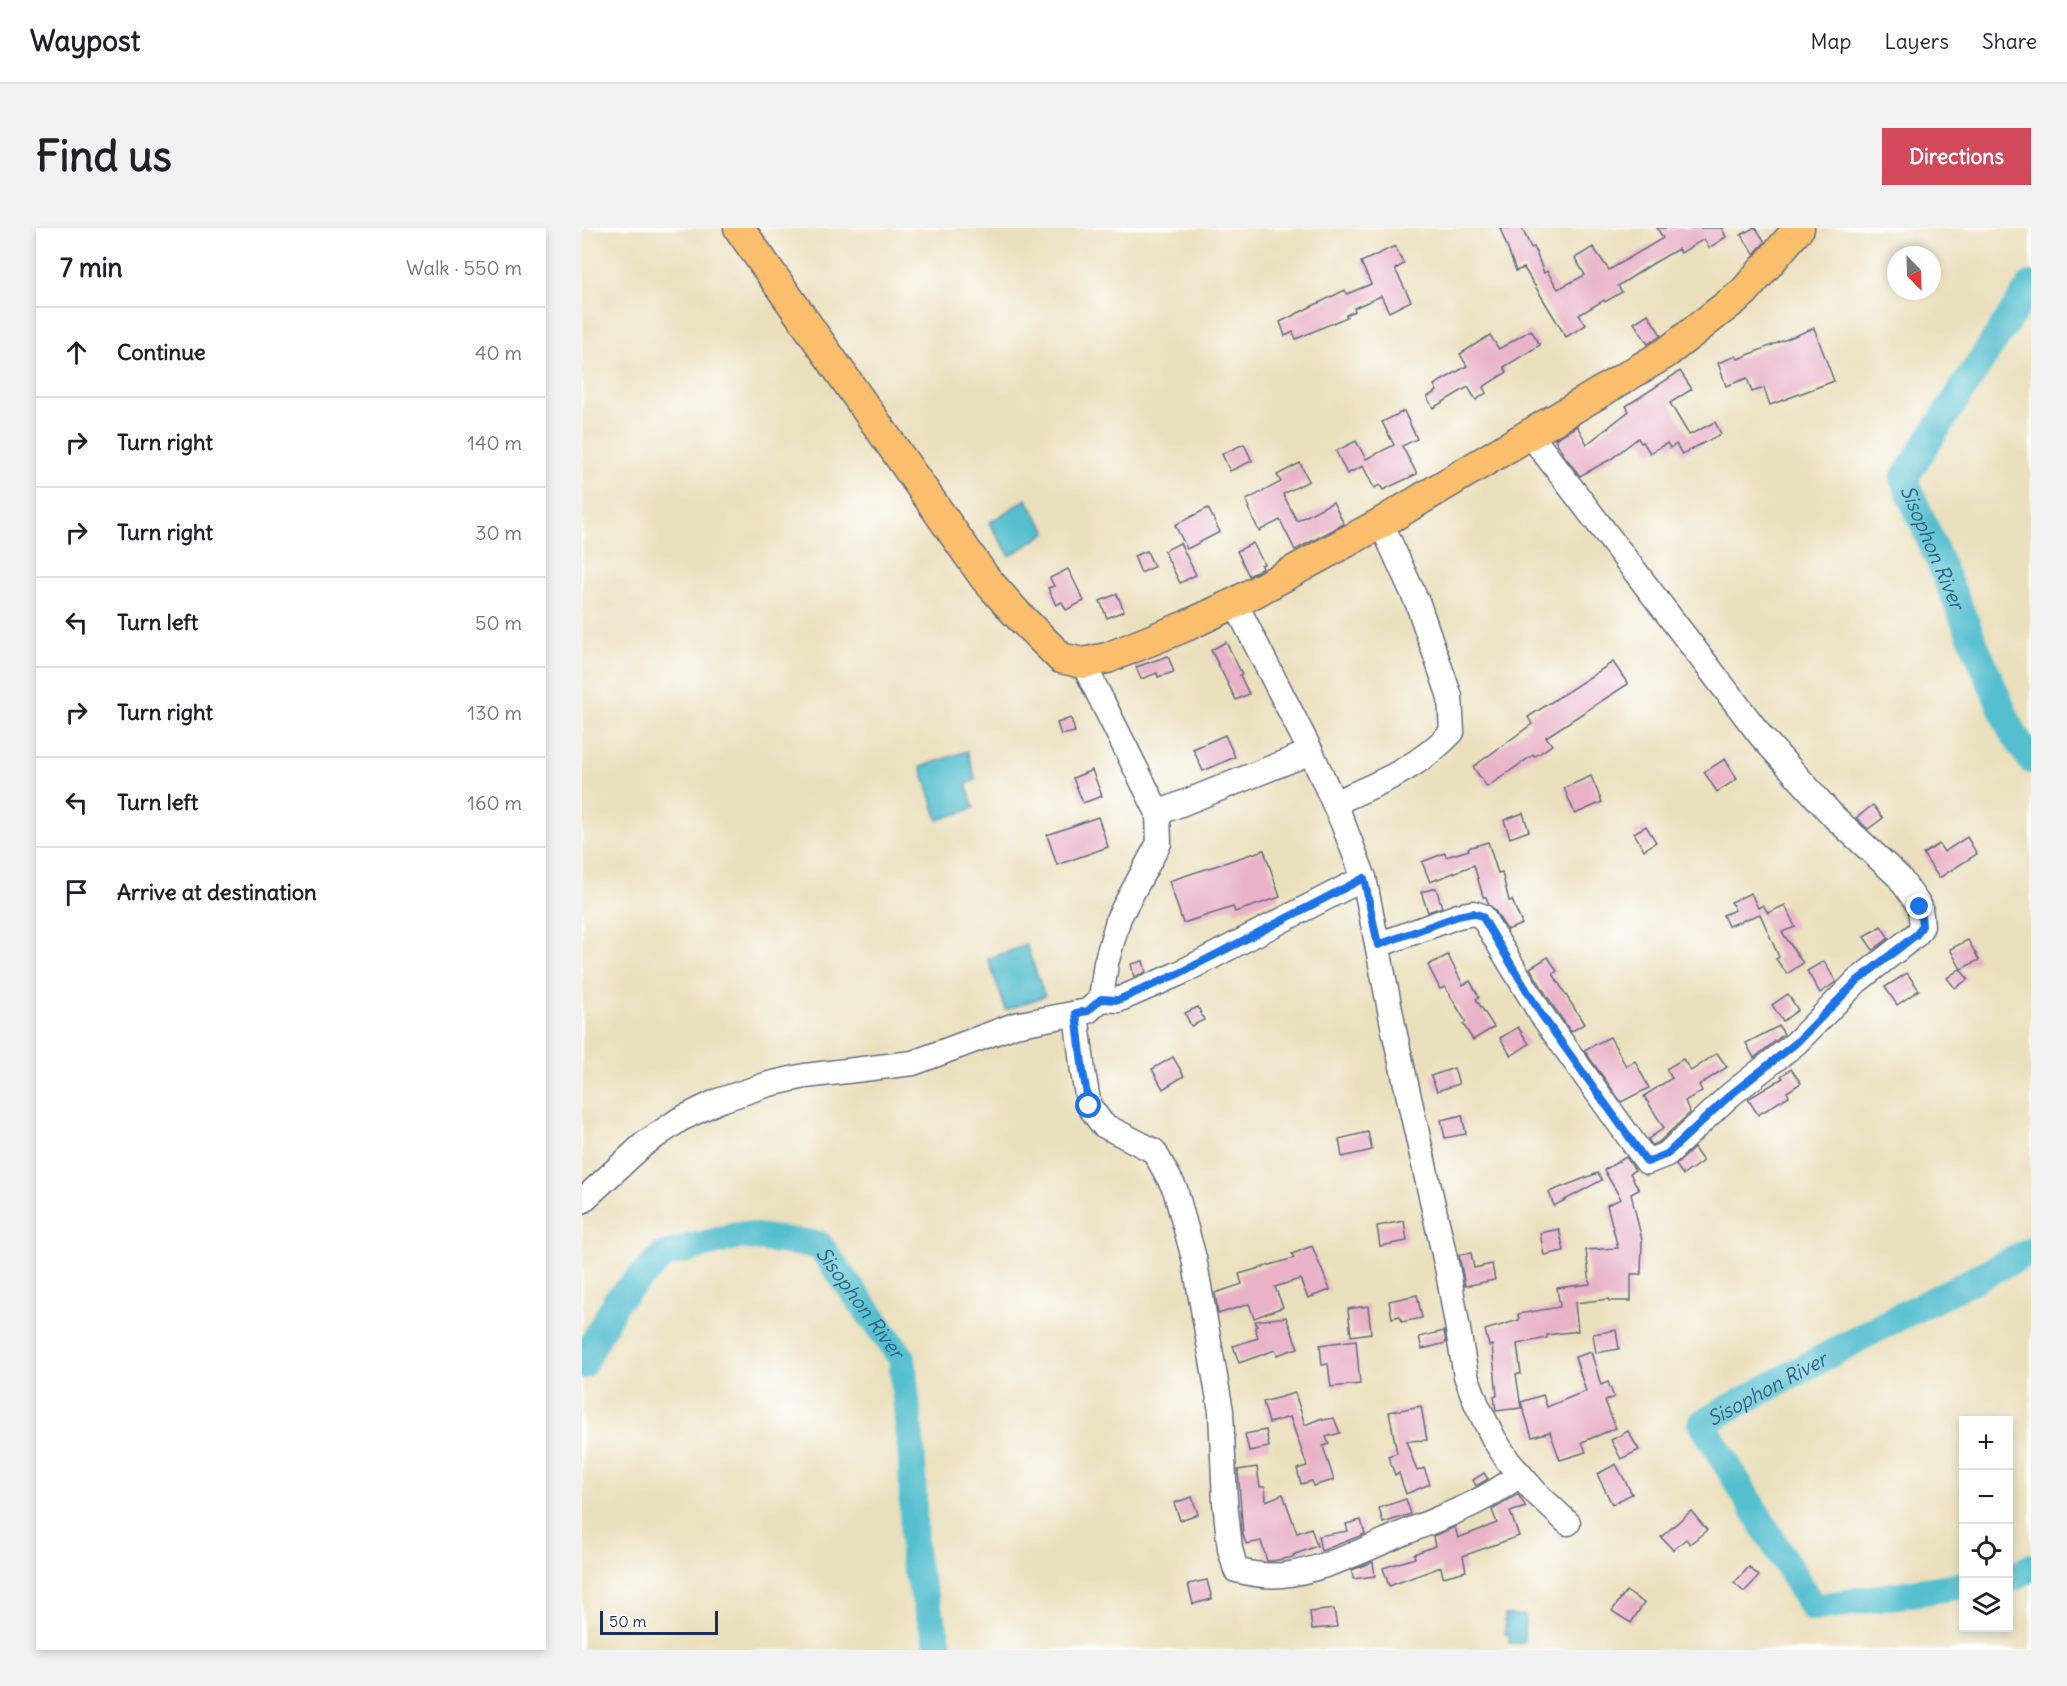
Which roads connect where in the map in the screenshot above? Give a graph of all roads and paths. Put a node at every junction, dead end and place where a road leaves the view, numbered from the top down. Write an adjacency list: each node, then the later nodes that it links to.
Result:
1 (739, 228): 6 (main road)
2 (1799, 228): 3 (main road)
3 (1530, 434): 4 (main road); 11 (street)
4 (1381, 523): 5 (main road); 8 (street)
5 (1235, 603): 6 (main road); 7 (street)
6 (1083, 663): 9 (street)
7 (1311, 753): 8 (street); 9 (street)
8 (1334, 803): 10 (street)
9 (1158, 813): 12 (street)
10 (1364, 878): 11 (street); 12 (street)
11 (1378, 945): 15 (street)
12 (1101, 999): 13 (street)
13 (1076, 1013): 14 (street); 15 (street)
14 (582, 1201)
15 (1520, 1474): 16 (street)
16 (1568, 1522)

